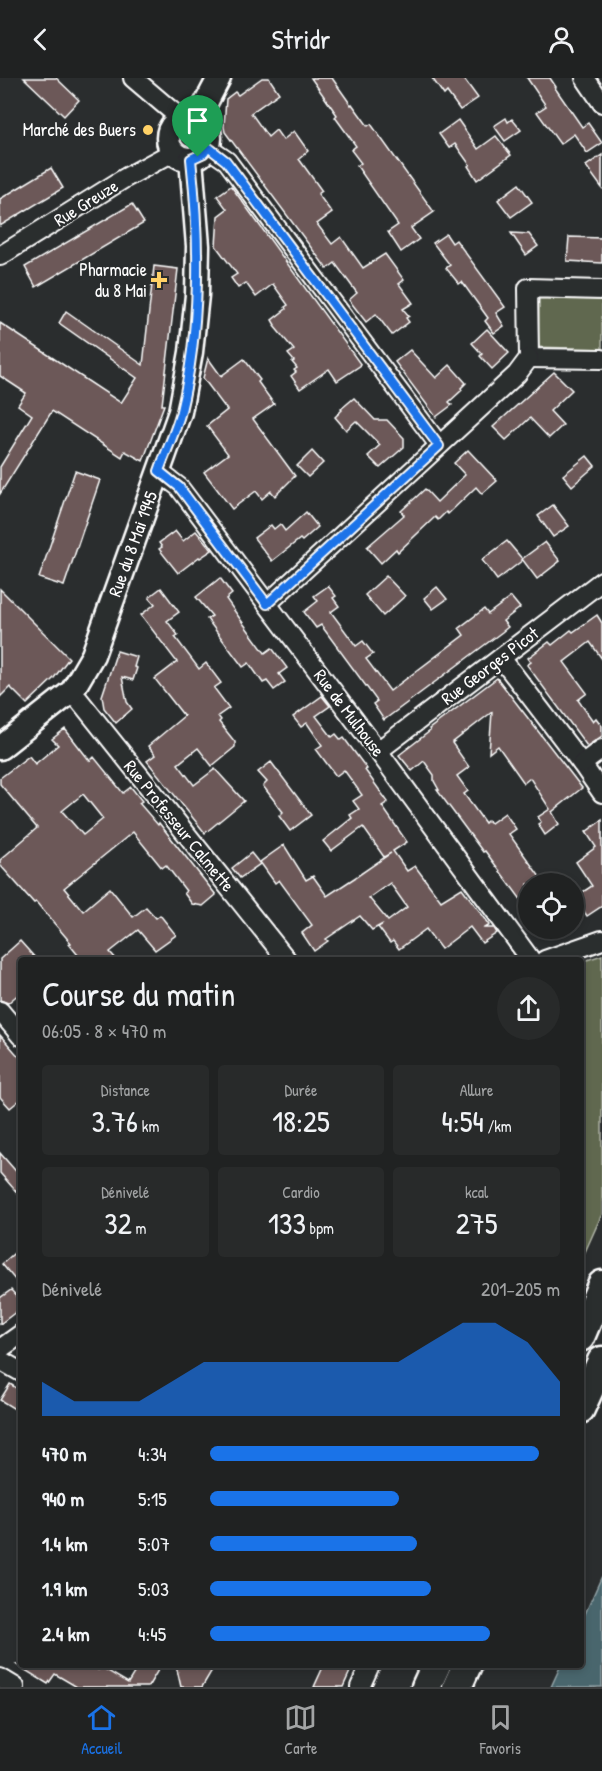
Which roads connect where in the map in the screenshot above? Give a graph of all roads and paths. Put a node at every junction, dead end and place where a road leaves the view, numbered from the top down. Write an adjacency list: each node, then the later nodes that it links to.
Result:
1 (133, 78): 5 (street)
2 (219, 78): 5 (street)
3 (585, 78): 4 (street)
4 (602, 103)
5 (189, 118): 6 (street); 6 (street)
6 (190, 153): 7 (street, Rue Greuze); 11 (street); 12 (street, Rue du 8 Mai 1945)
7 (0, 256)
8 (602, 290): 9 (street)
9 (529, 358): 10 (street); 11 (street)
10 (602, 359)
11 (439, 446): 14 (street)
12 (159, 471): 14 (street, Rue de Mulhouse); 16 (street, Rue du 8 Mai 1945)
13 (602, 581): 15 (street, Rue Georges Picot)
14 (267, 604): 19 (street, Rue de Mulhouse)
15 (501, 658): 19 (street, Rue Georges Picot); 20 (street)
16 (72, 691): 17 (street, Rue du 8 Mai 1945); 23 (street, Rue Professeur Calmette)
17 (0, 748)
18 (602, 750): 20 (street)
19 (378, 751): 24 (street, Rue de Mulhouse)
20 (582, 764): 21 (street)
21 (602, 793)
22 (602, 940): 25 (street)
23 (285, 957)
24 (529, 957)
25 (554, 957)
26 (0, 1011): 27 (street)
27 (18, 1032)
28 (602, 1285): 29 (highway)
29 (584, 1328)
30 (18, 1336): 31 (street)
31 (0, 1349)
32 (0, 1360): 34 (street)
33 (602, 1361): 35 (highway)
34 (18, 1370)
35 (584, 1400)
36 (369, 1668): 41 (street)
37 (435, 1668): 42 (highway)
38 (466, 1668): 43 (highway)
39 (0, 1678): 40 (street)
40 (15, 1687)
41 (360, 1687)
42 (426, 1687)
43 (457, 1687)

